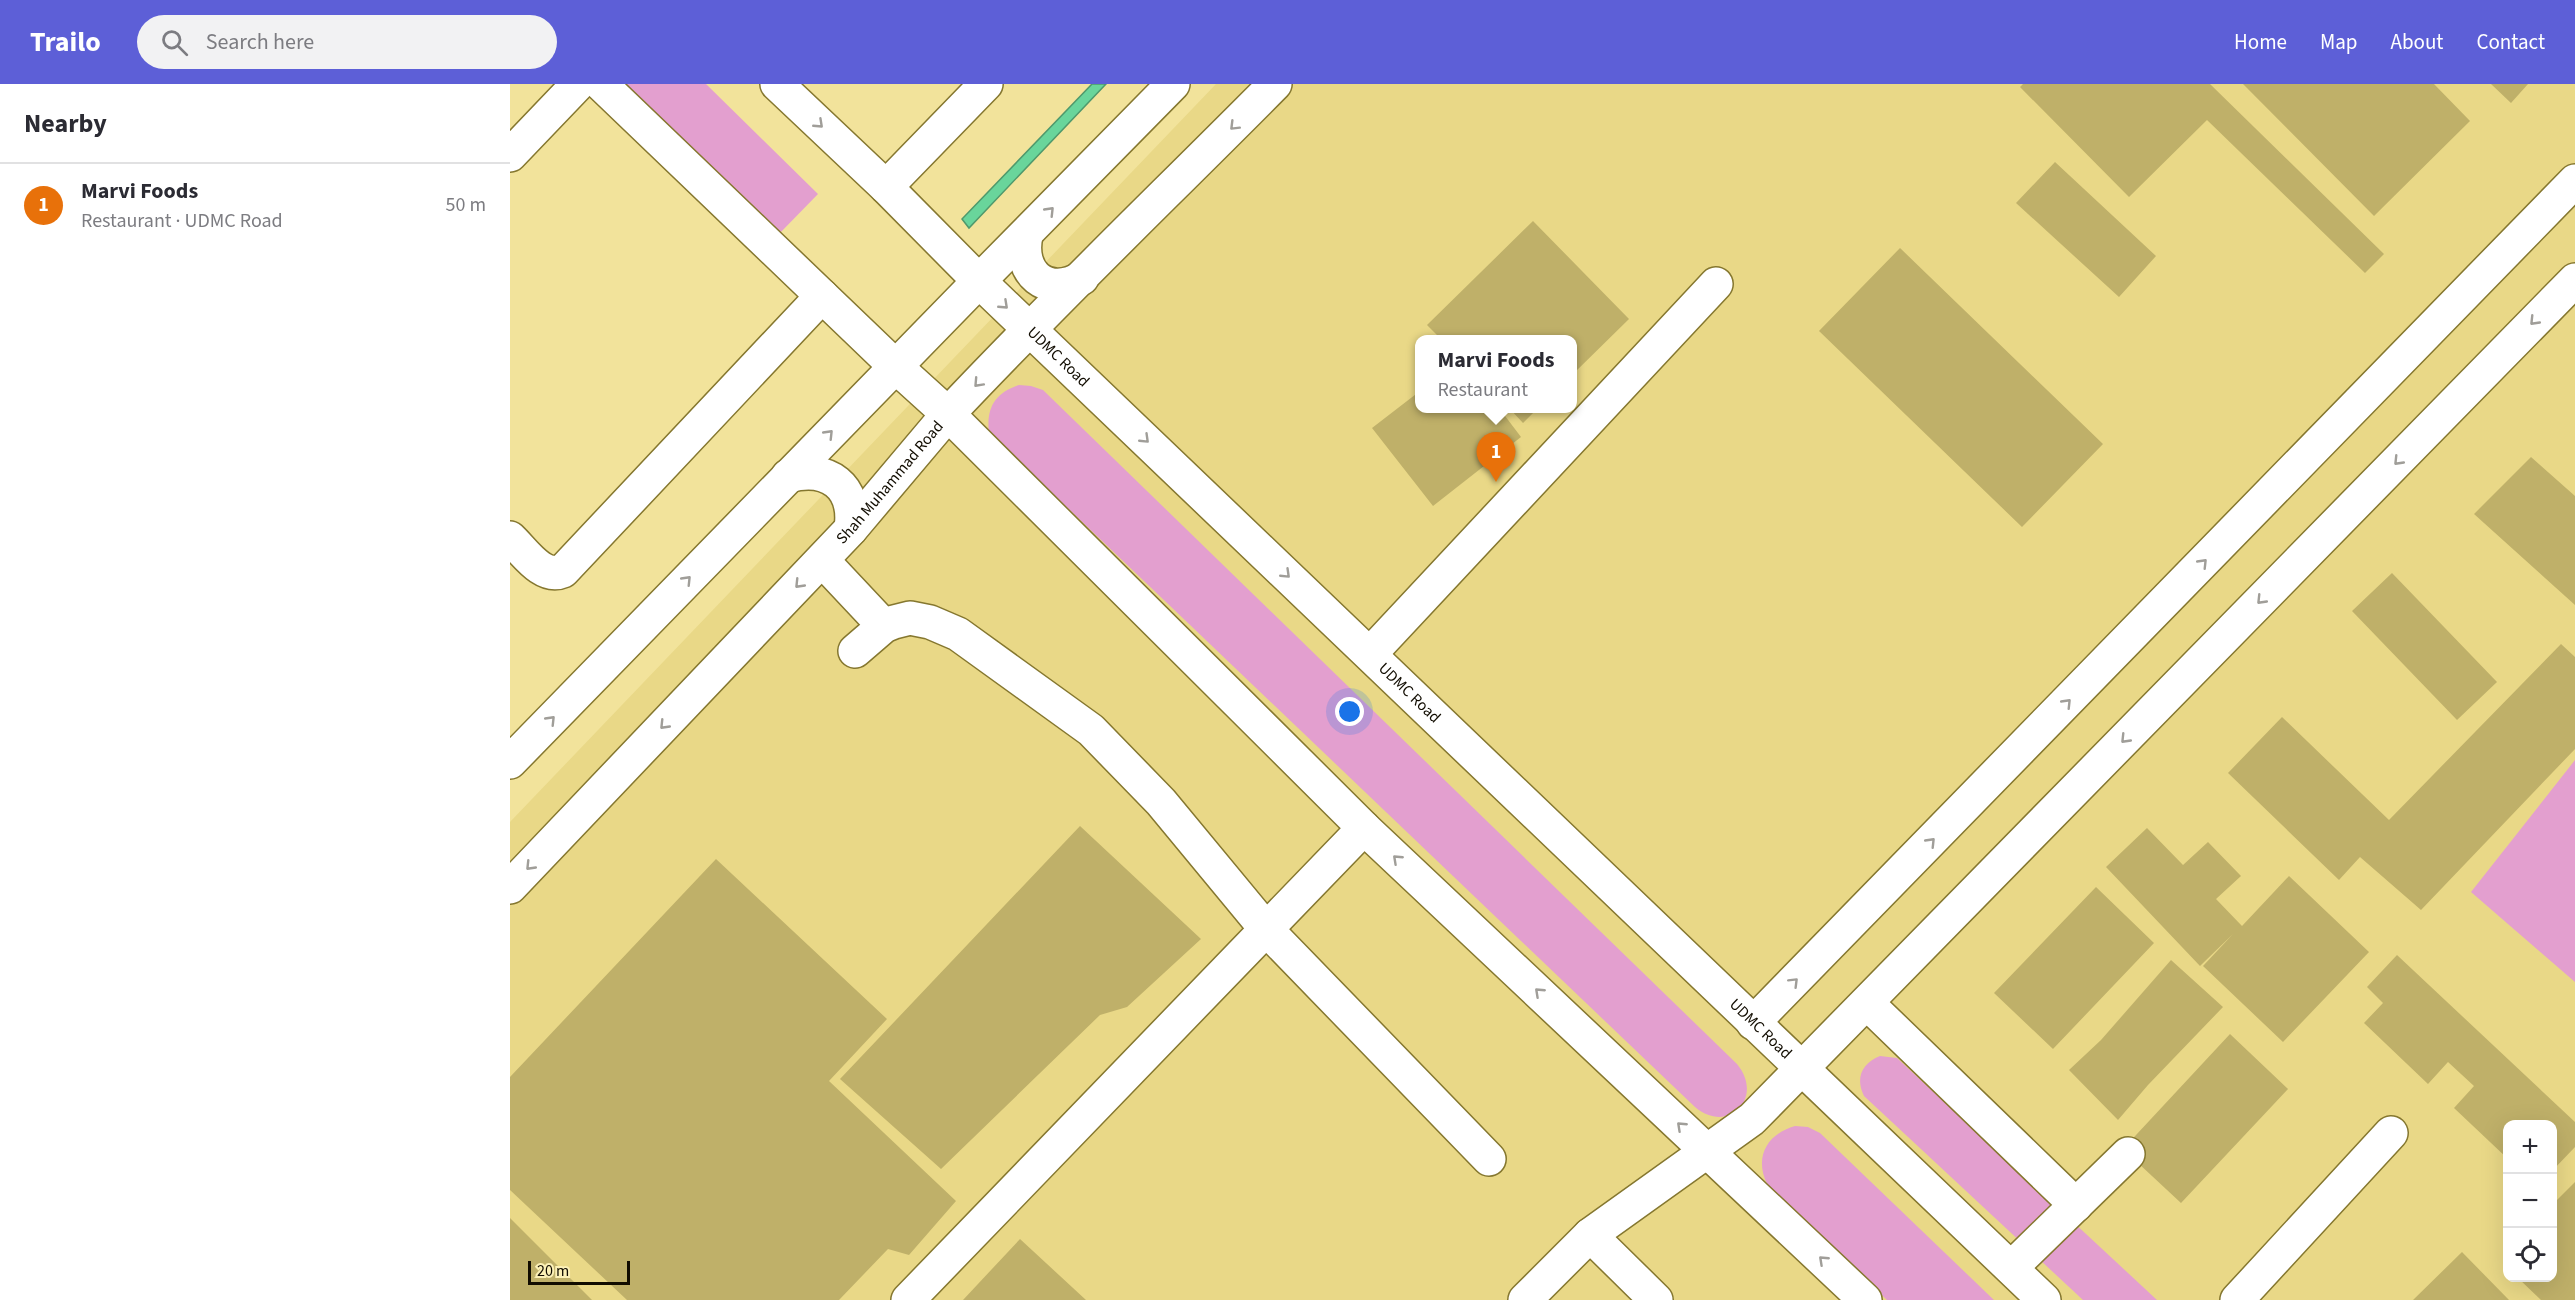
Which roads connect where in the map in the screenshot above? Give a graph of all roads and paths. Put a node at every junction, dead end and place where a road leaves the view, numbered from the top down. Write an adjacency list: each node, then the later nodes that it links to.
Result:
1 (578, 84): 7 (street)
2 (602, 84): 15 (street)
3 (777, 84): 9 (street, UDMC Road, one-way to 9)
4 (986, 84): 9 (street)
5 (1173, 84): 10 (street, one-way to 5)
6 (1275, 84): 11 (street, Shah Muhammad Road, one-way to 11)
7 (510, 155)
8 (2575, 181): 31 (street, one-way to 8)
9 (886, 187): 13 (street, UDMC Road)
10 (1026, 235): 11 (street); 13 (street)
11 (1082, 278): 16 (street, Shah Muhammad Road)
12 (2575, 280): 30 (street, one-way to 30)
13 (979, 282): 16 (street, UDMC Road, one-way to 16); 17 (street)
14 (1716, 284): 25 (street)
15 (822, 296): 17 (street); 21 (street)
16 (1029, 328): 18 (street, Shah Muhammad Road, one-way to 18); 25 (street, UDMC Road, one-way to 25)
17 (895, 366): 18 (street); 19 (street, one-way to 17)
18 (948, 414): 20 (street, Shah Muhammad Road); 27 (street)
19 (788, 476): 20 (street); 26 (street, one-way to 19)
20 (851, 529): 22 (street, Shah Muhammad Road)
21 (510, 538)
22 (822, 560): 23 (street); 28 (street, Shah Muhammad Road, one-way to 28)
23 (884, 626): 24 (street); 29 (street)
24 (855, 651)
25 (1370, 654): 31 (street, UDMC Road)
26 (510, 762)
27 (1364, 828): 29 (street); 34 (street, one-way to 27)
28 (510, 887)
29 (1266, 929): 36 (street); 40 (street)
30 (1867, 1003): 32 (street); 37 (street)
31 (1753, 1023): 32 (street, UDMC Road)
32 (1800, 1069): 34 (street); 39 (street, UDMC Road)
33 (2391, 1133): 45 (street)
34 (1707, 1150): 38 (street); 43 (street, one-way to 34)
35 (2128, 1154): 37 (street)
36 (1489, 1159)
37 (2076, 1205): 39 (street)
38 (1590, 1235): 41 (street); 42 (street)
39 (2011, 1268): 44 (street, UDMC Road)
40 (908, 1300)
41 (1525, 1300)
42 (1656, 1300)
43 (1865, 1300)
44 (2044, 1300)
45 (2237, 1300)

